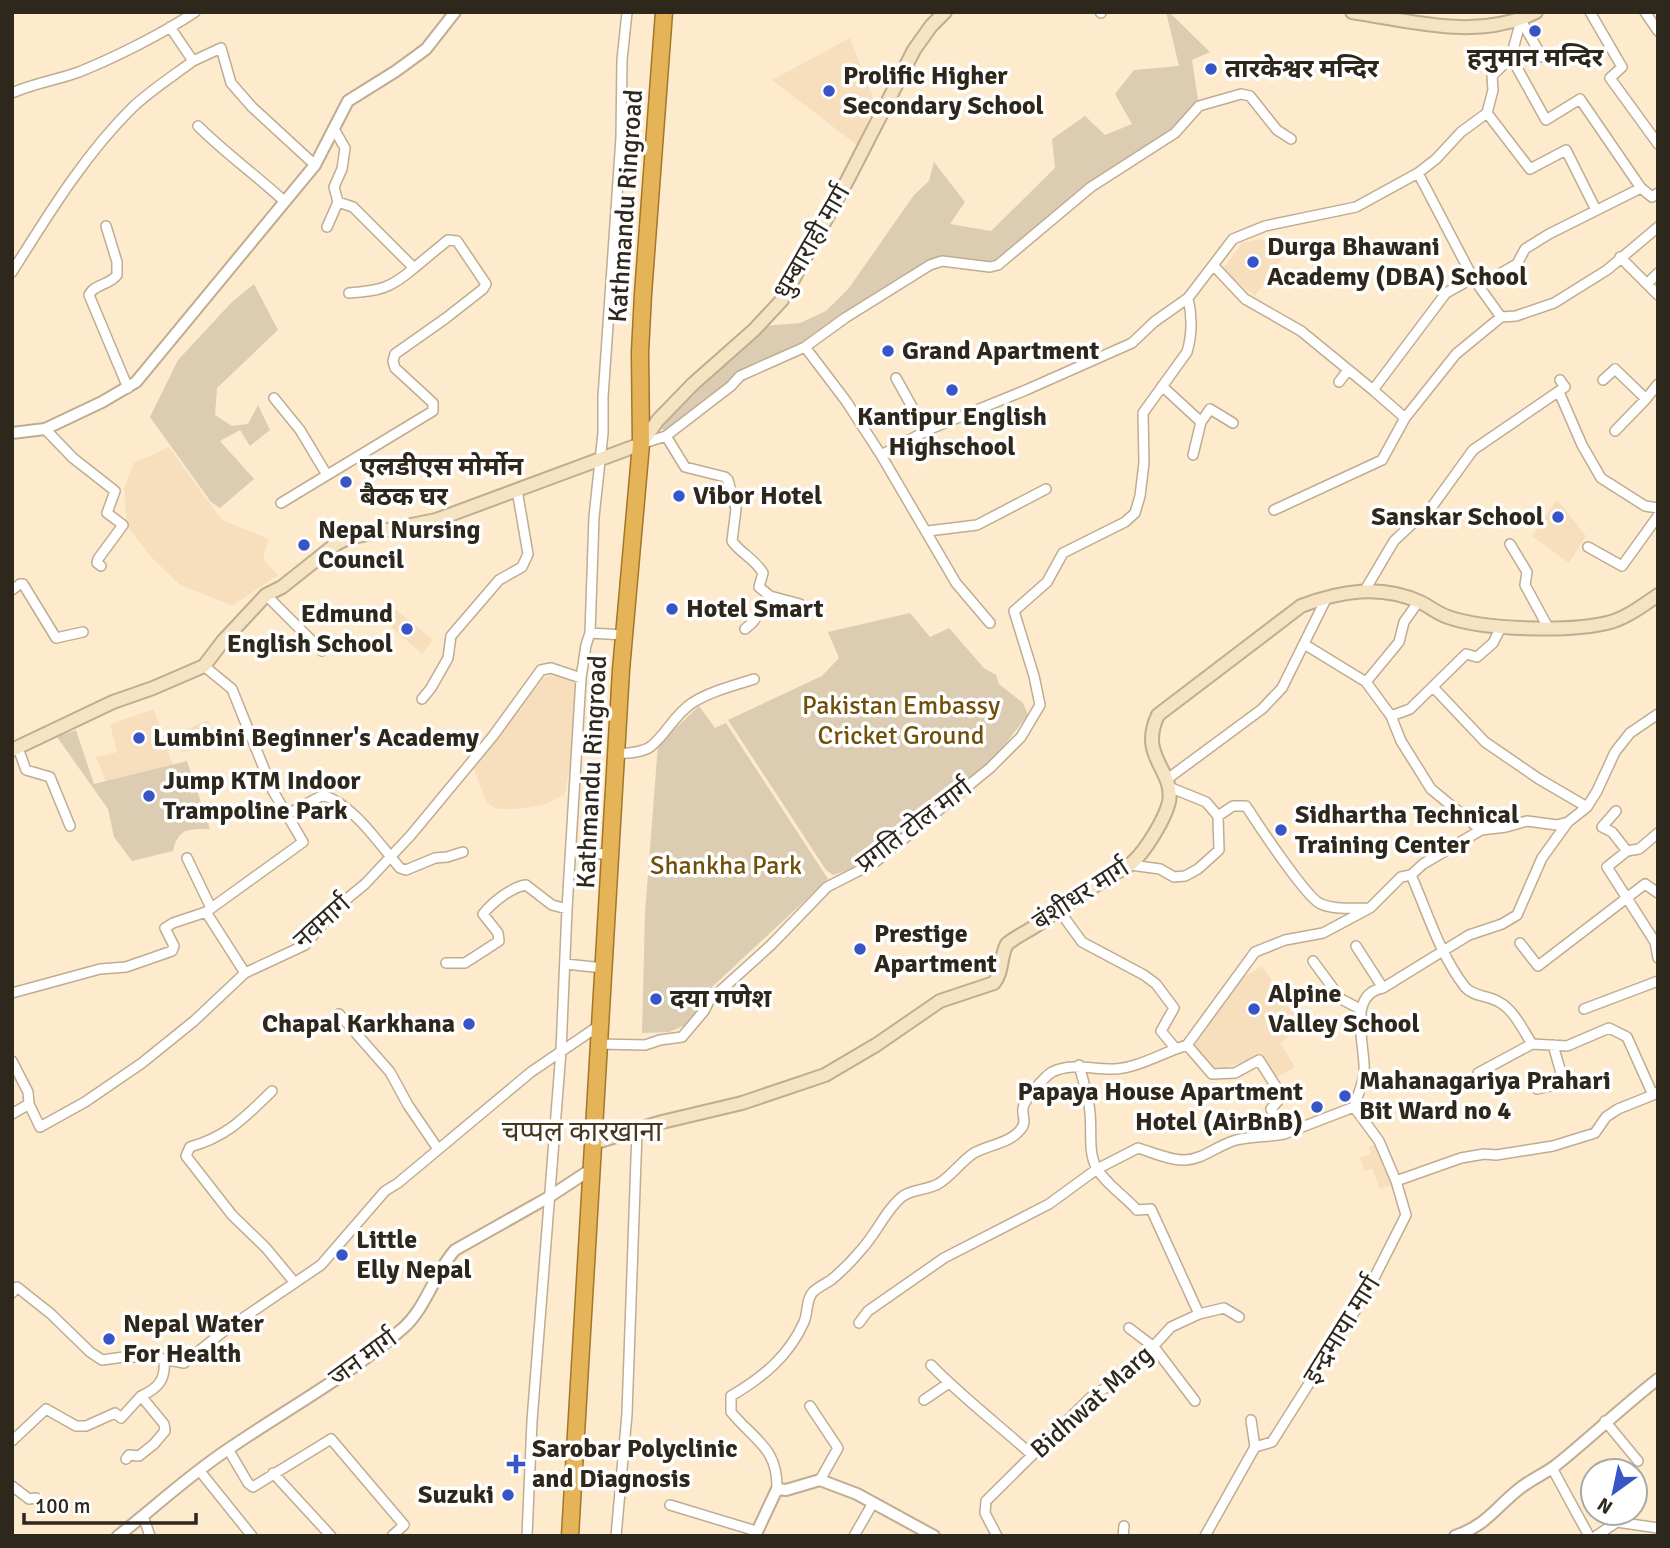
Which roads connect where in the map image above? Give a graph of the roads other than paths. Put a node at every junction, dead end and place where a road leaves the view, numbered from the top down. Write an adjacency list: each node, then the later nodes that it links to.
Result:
1 (195, 12): 11 (street)
2 (455, 12): 19 (street)
3 (627, 12): 67 (street)
4 (664, 12): 64 (highway, Kathmandu Ringroad)
5 (945, 12): 64 (main road, धुम्बाराही मार्ग)
6 (1352, 12): 10 (main road)
7 (1536, 12): 10 (main road)
8 (1590, 12): 21 (street)
9 (1645, 12): 12 (street)
10 (1521, 20): 13 (street); 14 (street)
11 (170, 27): 15 (street); 16 (street)
12 (1658, 31)
13 (1511, 57): 17 (street); 24 (street)
14 (1542, 57)
15 (193, 61): 22 (street); 35 (street)
16 (12, 93)
17 (1487, 113): 23 (street); 28 (street)
18 (198, 126): 26 (street)
19 (334, 128): 22 (street); 27 (street)
20 (1291, 139): 43 (street)
21 (1658, 144)
22 (315, 165): 26 (street)
23 (1418, 173): 33 (street); 37 (street)
24 (1641, 188): 25 (street); 28 (street)
25 (1658, 193)
26 (285, 201): 51 (street)
27 (338, 202): 30 (street); 34 (street)
28 (1596, 210): 37 (street)
29 (106, 226): 51 (street)
30 (327, 227)
31 (1658, 227): 32 (street)
32 (1620, 257): 38 (street); 42 (street)
33 (1213, 265): 41 (street); 44 (street)
34 (414, 268): 39 (street); 68 (street)
35 (12, 272)
36 (1658, 274): 38 (street)
37 (1476, 282): 42 (street); 52 (street)
38 (1647, 284): 40 (street)
39 (349, 293)
40 (1658, 295)
41 (1188, 298): 50 (street, प्रगति टोल मार्ग); 61 (street)
42 (1501, 317): 56 (street)
43 (805, 347): 63 (street); 65 (street)
44 (1348, 370): 48 (street); 52 (street)
45 (896, 378): 61 (street)
46 (1560, 380): 53 (street)
47 (1603, 380): 55 (street)
48 (1339, 382)
49 (1658, 384): 55 (street)
50 (1162, 386): 57 (street); 145 (street, प्रगति टोल मार्ग)
51 (128, 388): 59 (street)
52 (1373, 390): 56 (street)
53 (1559, 392): 72 (street); 80 (street)
54 (274, 398): 68 (street)
55 (1646, 399): 60 (street)
56 (1405, 418): 73 (street)
57 (1201, 422): 58 (street); 66 (street)
58 (1233, 423)
59 (45, 429): 62 (street); 78 (street)
60 (1615, 431)
61 (926, 432): 65 (street)
62 (12, 433)
63 (666, 436): 64 (street); 83 (street)
64 (641, 444): 67 (main road); 93 (highway, Kathmandu Ringroad)
65 (881, 455): 75 (street)
66 (1193, 455)
67 (600, 458): 69 (main road); 92 (street)
68 (327, 475): 71 (street)
69 (517, 489): 81 (main road); 101 (street)
70 (1046, 489): 75 (street)
71 (281, 503)
72 (1658, 508)
73 (1275, 510)
74 (1658, 516): 77 (street)
75 (928, 531): 87 (street)
76 (1510, 544): 90 (street)
77 (1588, 547)
78 (100, 566)
79 (12, 590): 91 (street)
80 (1365, 590): 84 (main road); 85 (main road)
81 (266, 595): 95 (street); 96 (main road)
82 (1658, 595): 90 (main road)
83 (770, 596): 86 (street); 89 (street)
84 (1327, 596): 94 (street); 106 (main road)
85 (1419, 601): 88 (main road); 99 (street)
86 (800, 604)
87 (990, 624)
88 (1501, 627): 90 (main road); 100 (street)
89 (745, 629)
90 (1549, 629)
91 (83, 632)
92 (590, 633): 93 (street); 97 (street)
93 (624, 635): 105 (highway, Kathmandu Ringroad)
94 (1304, 644): 99 (street); 106 (street)
95 (322, 651)
96 (204, 666): 104 (main road); 109 (street)
97 (581, 678): 115 (street); 119 (street, नवमार्ग)
98 (754, 679): 105 (street)
99 (1366, 682): 103 (street)
100 (1433, 687): 103 (street); 107 (street)
101 (422, 699)
102 (1658, 714): 107 (street)
103 (1391, 716): 113 (street)
104 (15, 749): 112 (street)
105 (617, 754): 118 (highway, Kathmandu Ringroad)
106 (1167, 784): 110 (street); 121 (main road, बंशीधर मार्ग)
107 (1587, 807): 111 (street)
108 (1616, 811): 116 (street)
109 (286, 815): 119 (street); 128 (street)
110 (1218, 816): 121 (street); 125 (street)
111 (1568, 822): 113 (street); 131 (street)
112 (69, 826)
113 (1481, 830): 122 (street)
114 (1658, 833): 116 (street)
115 (571, 850): 118 (street); 126 (street)
116 (1627, 851): 124 (street)
117 (463, 852): 119 (street)
118 (611, 855): 136 (highway, Kathmandu Ringroad)
119 (391, 857): 137 (street, नवमार्ग)
120 (187, 858): 128 (street)
121 (1131, 864): 127 (main road, बंशीधर मार्ग)
122 (1411, 875): 125 (street); 131 (street)
123 (1658, 893): 124 (street)
124 (1627, 897): 129 (street); 132 (street)
125 (1370, 908): 147 (street)
126 (567, 909): 134 (street); 135 (street)
127 (1058, 909): 149 (street); 160 (main road, बंशीधर मार्ग)
128 (209, 910): 137 (street); 140 (street)
129 (1520, 943)
130 (1356, 946): 139 (street)
131 (1444, 950): 139 (street); 146 (street)
132 (1658, 958)
133 (1313, 961): 141 (street)
134 (446, 964)
135 (565, 964): 136 (street); 150 (street)
136 (604, 968): 144 (highway, Kathmandu Ringroad)
137 (245, 974): 157 (street, नवमार्ग)
138 (1658, 981): 142 (street)
139 (1383, 988): 141 (street)
140 (12, 993)
141 (1360, 1009): 158 (street)
142 (1584, 1009)
143 (339, 1014): 163 (street)
144 (600, 1025): 145 (highway, Kathmandu Ringroad); 150 (street)
145 (598, 1044): 162 (highway, Kathmandu Ringroad)
146 (1532, 1044): 148 (street); 153 (street)
147 (1187, 1045): 149 (street); 161 (street)
148 (1553, 1045): 154 (street); 156 (street)
149 (1176, 1049): 152 (street)
150 (561, 1051): 163 (street); 167 (street)
151 (12, 1061): 157 (street)
152 (1079, 1065): 164 (street); 196 (street)
153 (1478, 1073)
154 (1537, 1089)
155 (272, 1091): 168 (street)
156 (1655, 1094): 166 (street)
157 (29, 1104): 159 (street)
158 (1354, 1107): 161 (street); 166 (street, इन्द्रमाया मार्ग)
159 (12, 1114)
160 (637, 1130): 162 (main road, बंशीधर मार्ग); 210 (street)
161 (1284, 1135): 164 (street)
162 (593, 1143): 165 (highway, Kathmandu Ringroad)
163 (438, 1149): 168 (street)
164 (1097, 1169): 170 (street); 172 (street)
165 (590, 1170): 167 (street, जन मार्ग); 209 (highway, Kathmandu Ringroad)
166 (1396, 1181): 186 (street, इन्द्रमाया मार्ग)
167 (548, 1197): 187 (street, जन मार्ग); 208 (street)
168 (295, 1283): 175 (street)
169 (17, 1292): 175 (street)
170 (1199, 1314): 171 (street, Bidhwat Marg); 174 (street, Bidhwat Marg)
171 (1238, 1317)
172 (859, 1323)
173 (1129, 1328): 174 (street)
174 (1154, 1347): 181 (street); 188 (street, Bidhwat Marg)
175 (164, 1359): 179 (street)
176 (931, 1365): 178 (street)
177 (1658, 1380): 184 (street)
178 (949, 1383): 180 (street); 188 (street)
179 (141, 1396): 185 (street); 190 (street)
180 (924, 1400)
181 (1195, 1401)
182 (810, 1406): 194 (street)
183 (1251, 1420): 186 (street)
184 (1605, 1421): 189 (street); 191 (street)
185 (12, 1441)
186 (1255, 1447): 214 (street, इन्द्रमाया मार्ग)
187 (228, 1449): 192 (street, जन मार्ग); 193 (street)
188 (1032, 1455): 213 (street, Bidhwat Marg)
189 (1635, 1457)
190 (125, 1459)
191 (1552, 1468): 215 (street); 216 (street)
192 (199, 1470): 200 (street, जन मार्ग); 205 (street)
193 (272, 1473): 206 (street); 207 (street)
194 (820, 1480): 196 (street); 198 (street)
195 (12, 1486): 197 (street)
196 (777, 1489): 202 (street)
197 (36, 1498)
198 (873, 1503): 211 (street); 212 (street)
199 (670, 1505): 202 (street)
200 (143, 1516): 203 (street, जन मार्ग); 204 (street)
201 (1658, 1528): 217 (street)
202 (756, 1533)
203 (118, 1536)
204 (150, 1536)
205 (252, 1536)
206 (331, 1536)
207 (392, 1536)
208 (527, 1536)
209 (570, 1536)
210 (616, 1536)
211 (854, 1536)
212 (934, 1536)
213 (997, 1536)
214 (1205, 1536)
215 (1455, 1536)
216 (1589, 1536)
217 (1596, 1536)

